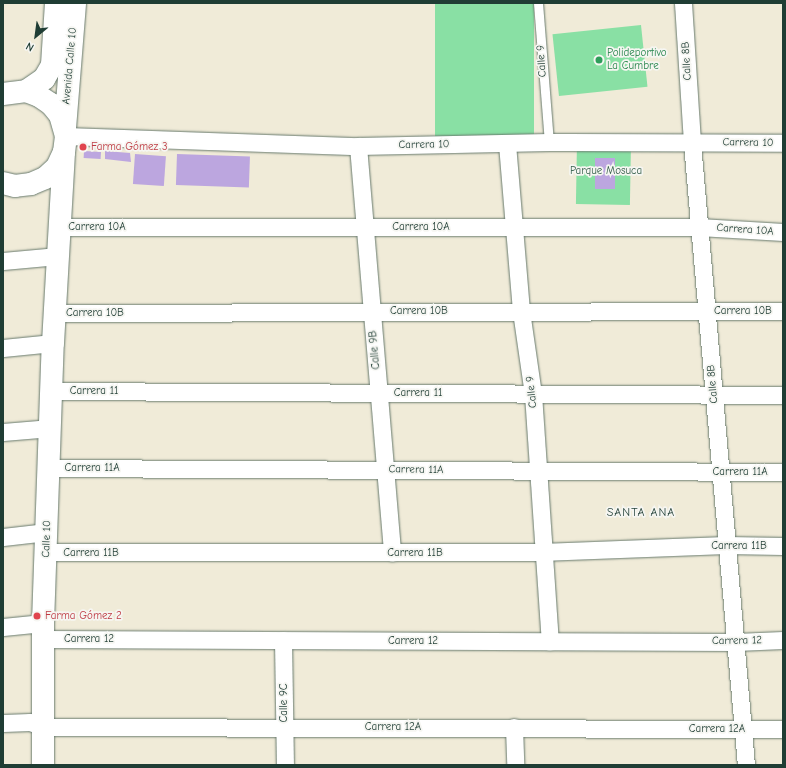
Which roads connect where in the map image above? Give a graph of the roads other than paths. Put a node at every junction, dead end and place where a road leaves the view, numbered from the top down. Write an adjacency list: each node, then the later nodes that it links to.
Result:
1 (56, 3): 5 (street, Avenida Calle 10)
2 (75, 3): 7 (street, Avenida Calle 10)
3 (538, 3): 8 (lane, Calle 9)
4 (683, 3): 9 (street, Calle 8B)
5 (26, 91): 6 (street); 7 (street)
6 (3, 94)
7 (65, 139): 12 (street, Carrera 10); 14 (street); 15 (street, Avenida Calle 10)
8 (549, 142): 9 (street, Carrera 10); 11 (street, Carrera 10)
9 (692, 143): 10 (street, Carrera 10); 18 (street, Calle 8B)
10 (783, 143)
11 (507, 144): 12 (street, Carrera 10); 17 (street, Calle 9)
12 (358, 146): 16 (street, Calle 9B)
13 (3, 183): 14 (street)
14 (31, 184): 15 (street, Avenida Calle 10)
15 (59, 227): 16 (street, Carrera 10A); 20 (street, Avenida Calle 10)
16 (365, 227): 17 (street, Carrera 10A); 22 (street, Calle 9B)
17 (514, 227): 18 (street, Carrera 10A); 23 (street, Calle 9)
18 (699, 227): 19 (street, Carrera 10A); 24 (street, Calle 8B)
19 (783, 232)
20 (58, 256): 21 (street); 26 (street, Avenida Calle 10)
21 (3, 261)
22 (371, 311): 23 (street, Carrera 10B); 26 (street, Carrera 10B); 30 (street, Calle 9B)
23 (522, 311): 24 (street, Carrera 10B); 31 (street, Calle 9)
24 (706, 311): 25 (street, Carrera 10B); 32 (street, Calle 8B)
25 (783, 311)
26 (55, 313): 27 (street, Calle 10)
27 (53, 343): 28 (street); 29 (street, Calle 10)
28 (3, 348)
29 (52, 391): 30 (street, Carrera 11); 34 (street, Calle 10)
30 (378, 393): 31 (street, Carrera 11); 37 (street, Calle 9B)
31 (533, 394): 32 (street, Carrera 11); 38 (street, Calle 9)
32 (714, 395): 33 (street, Carrera 11); 39 (street, Calle 8B)
33 (783, 395)
34 (51, 428): 35 (street); 36 (street, Calle 10)
35 (3, 432)
36 (50, 468): 37 (street, Carrera 11A); 42 (street, Calle 10)
37 (384, 470): 38 (street, Carrera 11A); 46 (street, Calle 9B)
38 (538, 472): 39 (street, Carrera 11A); 45 (street, Calle 9)
39 (720, 472): 40 (street, Carrera 11A); 43 (street, Calle 8B)
40 (783, 472)
41 (3, 537): 42 (street, Carrera 11B)
42 (47, 542): 46 (street, Carrera 11B); 48 (street, Calle 10)
43 (726, 545): 44 (street, Carrera 11B); 45 (street, Carrera 11B); 52 (street, Calle 8B)
44 (783, 546)
45 (544, 552): 46 (street, Carrera 11B); 51 (street, Calle 9)
46 (392, 553)
47 (3, 627): 48 (street, Carrera 12)
48 (44, 631): 49 (street, Carrera 12); 55 (street, Calle 10)
49 (283, 640): 51 (street, Carrera 12); 54 (street, Calle 9C)
50 (783, 640): 52 (street, Carrera 12)
51 (550, 641): 52 (street, Carrera 12)
52 (736, 642): 57 (street, Calle 8B)
53 (3, 723): 55 (street, Carrera 12A)
54 (284, 726): 55 (street, Carrera 12A); 56 (street, Carrera 12A); 60 (street, Calle 9C)
55 (44, 727): 59 (street, Calle 10)
56 (514, 728): 57 (street, Carrera 12A); 61 (street)
57 (743, 729): 58 (street, Carrera 12A); 62 (street, Calle 8B)
58 (783, 729)
59 (43, 765)
60 (285, 765)
61 (515, 765)
62 (746, 765)

